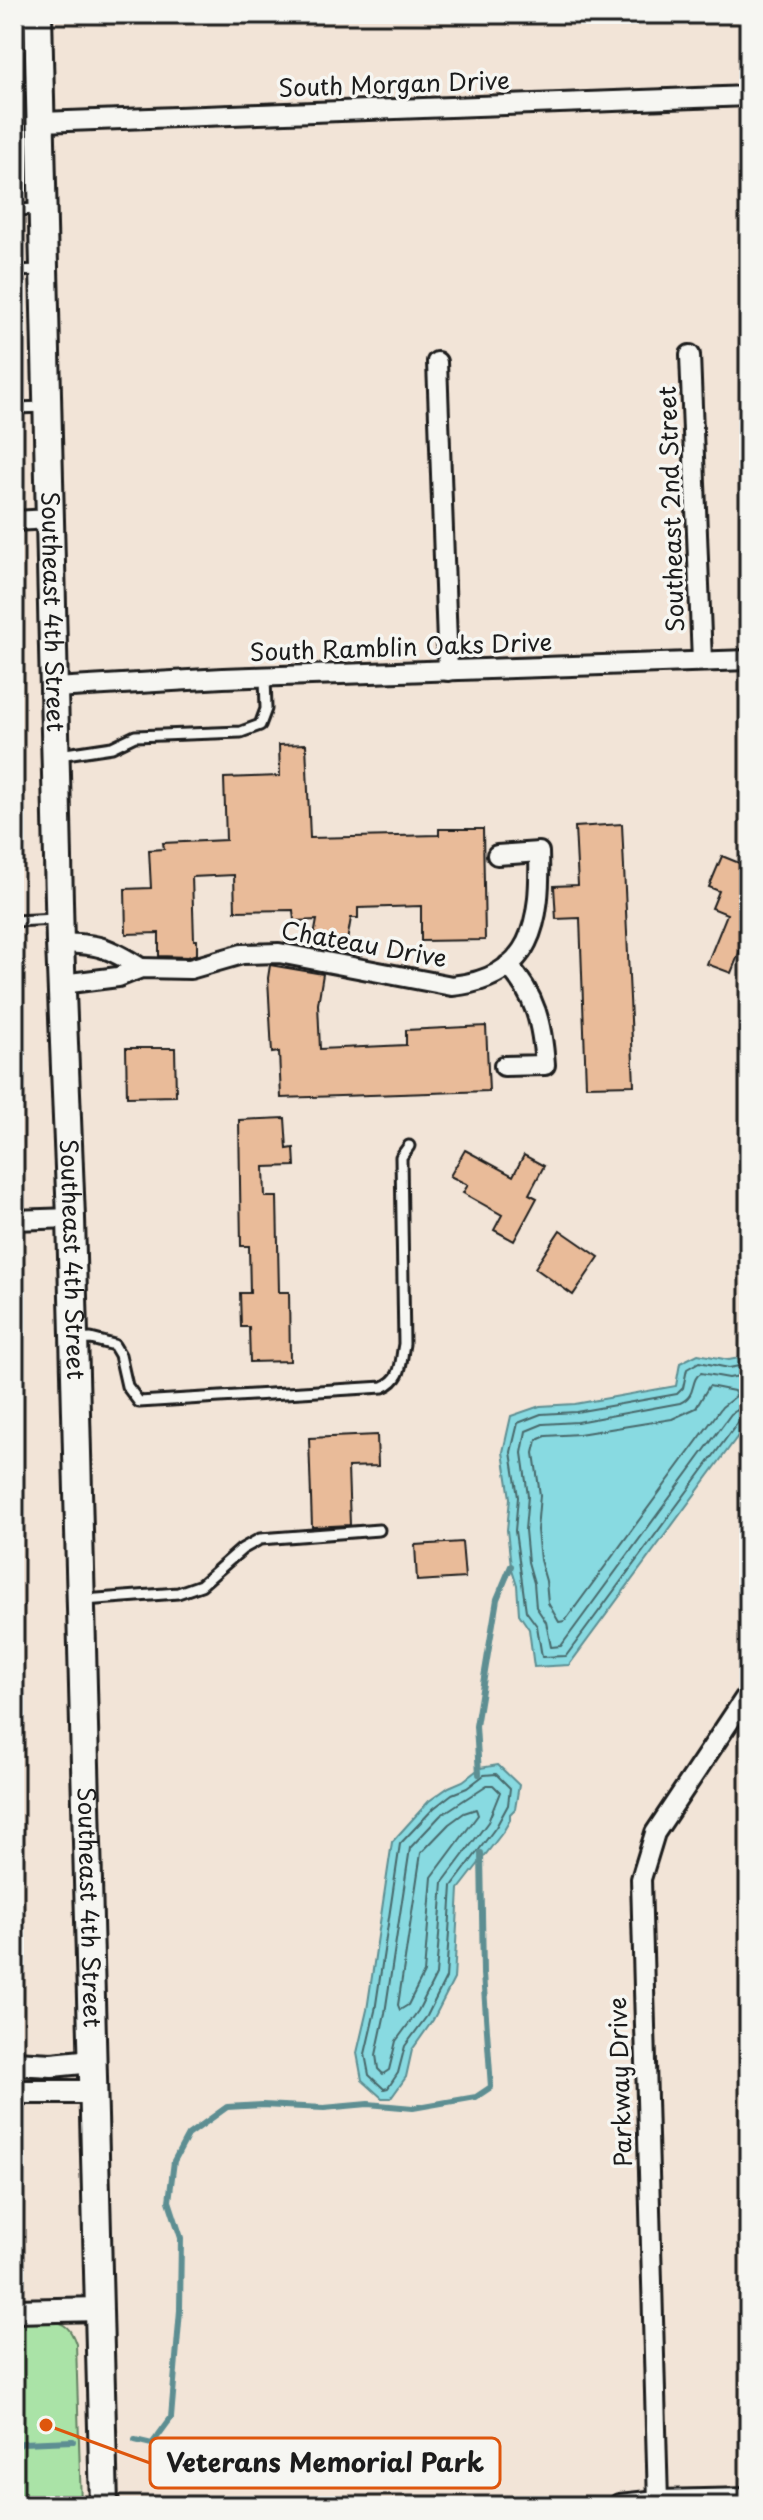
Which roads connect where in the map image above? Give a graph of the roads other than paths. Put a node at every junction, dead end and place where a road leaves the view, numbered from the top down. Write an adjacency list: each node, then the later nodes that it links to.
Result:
1 (38, 14): 3 (main road, Southeast 4th Street)
2 (749, 96): 3 (street, South Morgan Drive)
3 (41, 122): 4 (main road, Southeast 4th Street)
4 (43, 209): 5 (lane); 6 (main road, Southeast 4th Street)
5 (14, 210)
6 (44, 270): 7 (lane); 10 (main road, Southeast 4th Street)
7 (14, 271)
8 (690, 355): 15 (street, Southeast 2nd Street)
9 (437, 362): 16 (street)
10 (47, 407): 11 (lane); 12 (main road, Southeast 4th Street)
11 (14, 408)
12 (50, 519): 13 (street); 18 (main road, Southeast 4th Street)
13 (14, 521)
14 (749, 660): 15 (street, South Ramblin Oaks Drive)
15 (702, 661): 16 (street, South Ramblin Oaks Drive)
16 (448, 671): 17 (street, South Ramblin Oaks Drive)
17 (265, 676): 18 (street, South Ramblin Oaks Drive); 19 (lane)
18 (55, 688): 19 (main road, Southeast 4th Street)
19 (56, 756): 22 (main road, Southeast 4th Street)
20 (497, 855): 23 (street, Chateau Drive)
21 (14, 921): 22 (lane)
22 (60, 931): 24 (street, Chateau Drive); 25 (main road, Southeast 4th Street)
23 (508, 965): 24 (street, Chateau Drive); 26 (street)
24 (141, 968): 25 (street, Chateau Drive)
25 (62, 984): 28 (main road, Southeast 4th Street)
26 (504, 1066)
27 (409, 1146): 30 (lane)
28 (71, 1218): 29 (street); 30 (main road, Southeast 4th Street)
29 (14, 1220)
30 (73, 1340): 32 (main road, Southeast 4th Street)
31 (379, 1530): 32 (lane)
32 (79, 1601): 34 (main road, Southeast 4th Street)
33 (749, 1692): 41 (street, Parkway Drive)
34 (93, 2061): 35 (street); 37 (main road, Southeast 4th Street)
35 (14, 2063)
36 (14, 2092): 37 (street)
37 (93, 2092): 38 (main road, Southeast 4th Street)
38 (100, 2309): 39 (street); 42 (main road, Southeast 4th Street)
39 (14, 2311)
40 (749, 2500): 41 (street)
41 (658, 2502): 43 (street)
42 (104, 2506)
43 (620, 2506)

